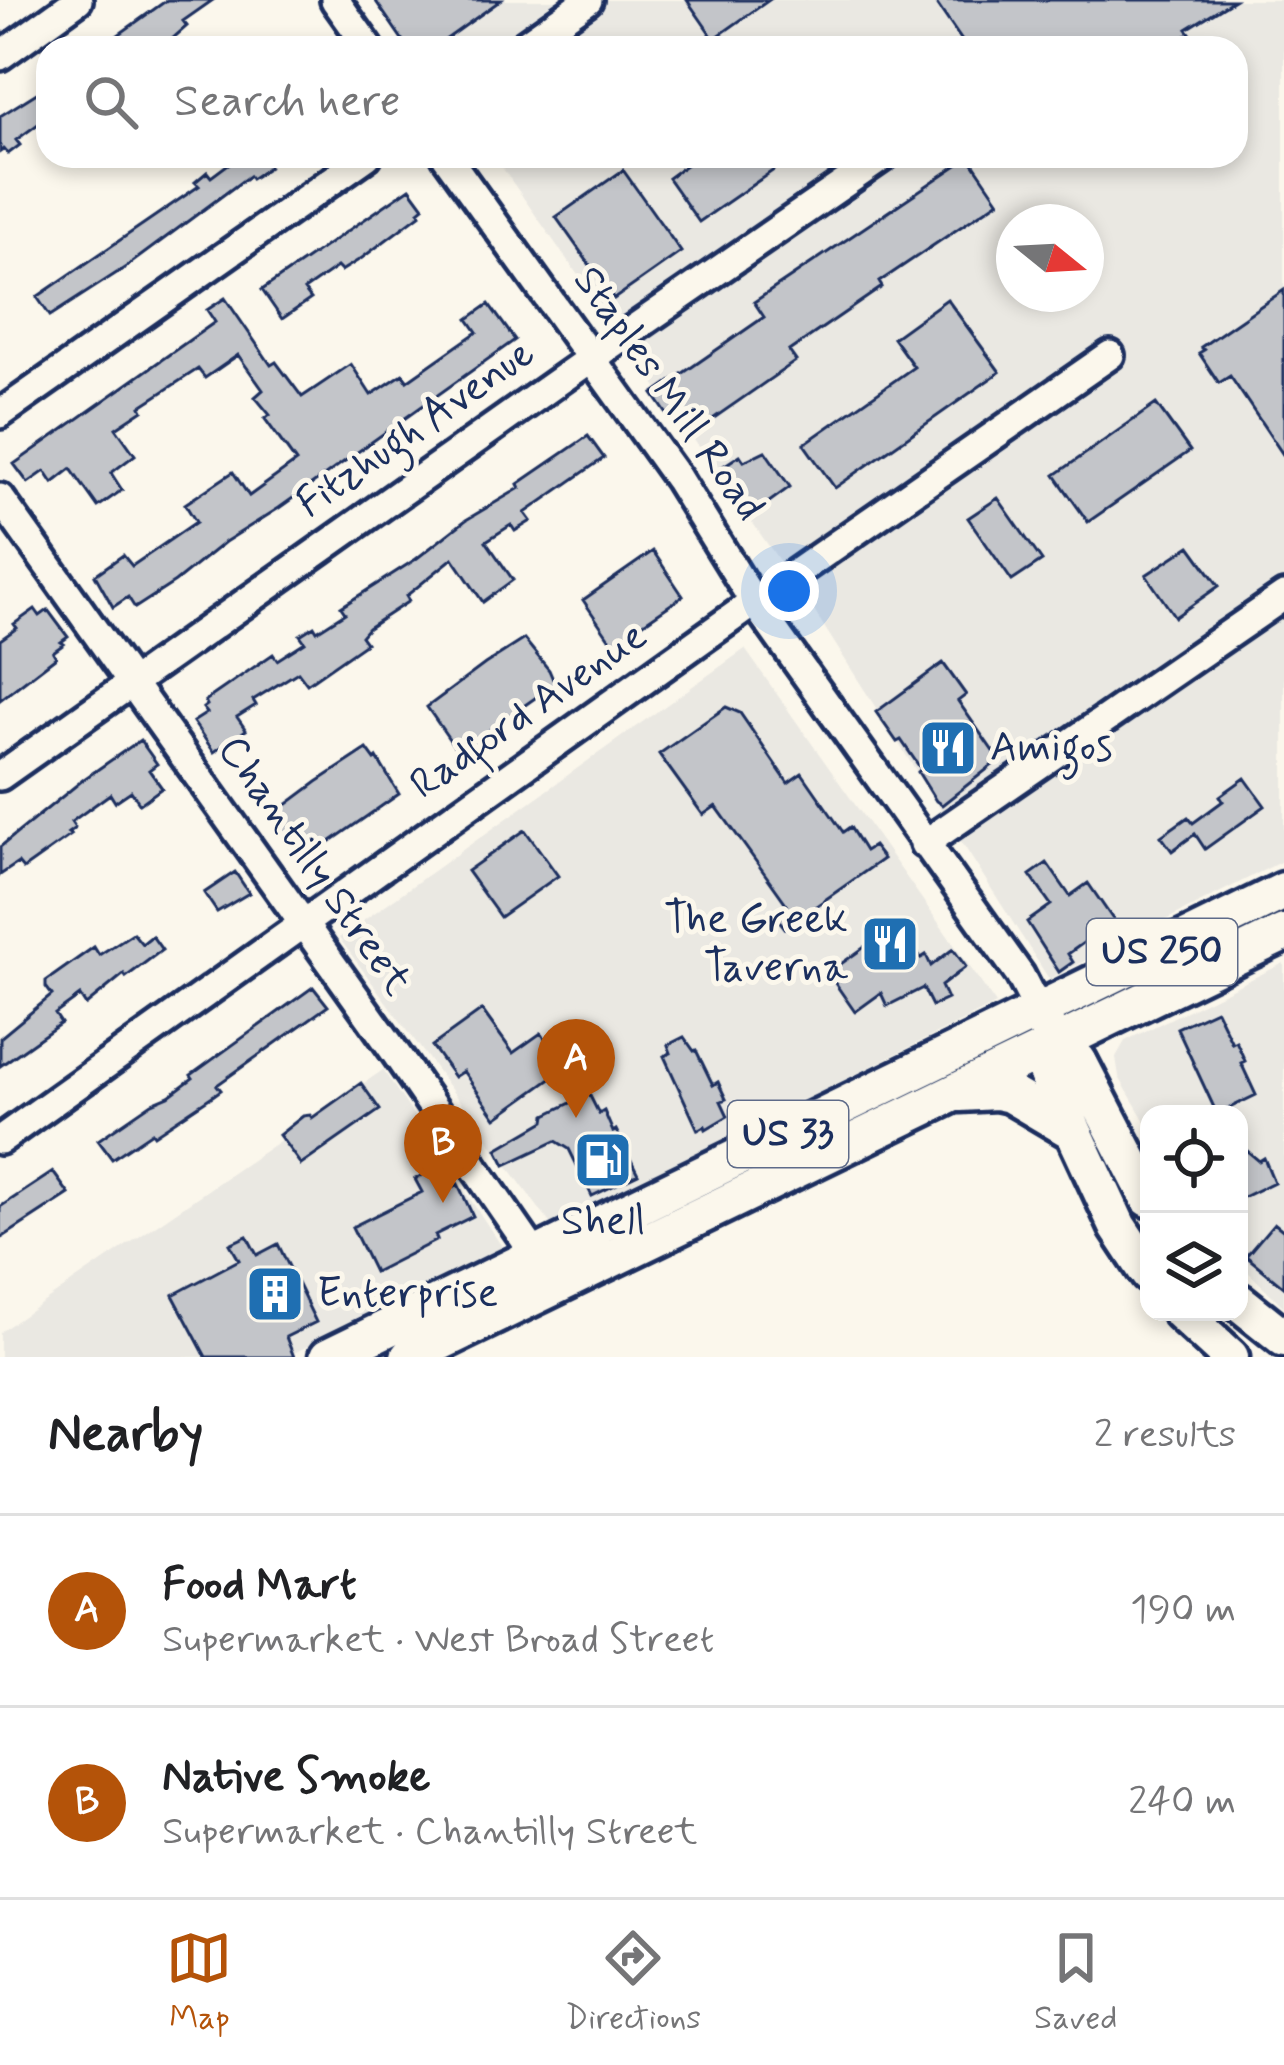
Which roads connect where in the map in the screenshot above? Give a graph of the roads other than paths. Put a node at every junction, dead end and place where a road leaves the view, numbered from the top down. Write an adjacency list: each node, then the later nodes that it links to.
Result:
1 (78, 0): 6 (street)
2 (334, 0): 4 (street)
3 (588, 0): 5 (street)
4 (360, 36)
5 (537, 36)
6 (0, 56)
7 (350, 168): 12 (street)
8 (455, 168): 11 (street, Staples Mill Road)
9 (867, 168): 11 (street, Fitzhugh Avenue)
10 (1109, 355): 15 (street, Radford Avenue)
11 (590, 359): 15 (street, Staples Mill Road); 16 (street, Fitzhugh Avenue)
12 (0, 414)
13 (0, 498): 16 (street, Chantilly Street)
14 (1284, 596): 18 (street)
15 (754, 602): 18 (street, Staples Mill Road); 20 (street, Radford Avenue)
16 (132, 680): 17 (street, Fitzhugh Avenue); 20 (street, Chantilly Street)
17 (0, 776)
18 (924, 844): 22 (street, Staples Mill Road)
19 (1284, 891): 22 (main road, US 250)
20 (302, 923): 25 (street, Radford Avenue); 28 (street, Chantilly Street)
21 (1284, 933): 22 (main road, US 250)
22 (1046, 1028): 23 (main road, US 250); 24 (main road, Staples Mill Road); 26 (main road, Staples Mill Road); 28 (main road, US 33)
23 (950, 1094): 24 (main road, US 33); 28 (main road, US 33)
24 (1071, 1130): 27 (main road, Staples Mill Road)
25 (0, 1140)
26 (1140, 1181)
27 (1140, 1260)
28 (546, 1271): 32 (main road, US 33); 33 (main road, US 33)
29 (1248, 1309): 31 (main road)
30 (1190, 1321): 34 (main road)
31 (1284, 1338)
32 (328, 1357)
33 (410, 1357)
34 (1229, 1357)

